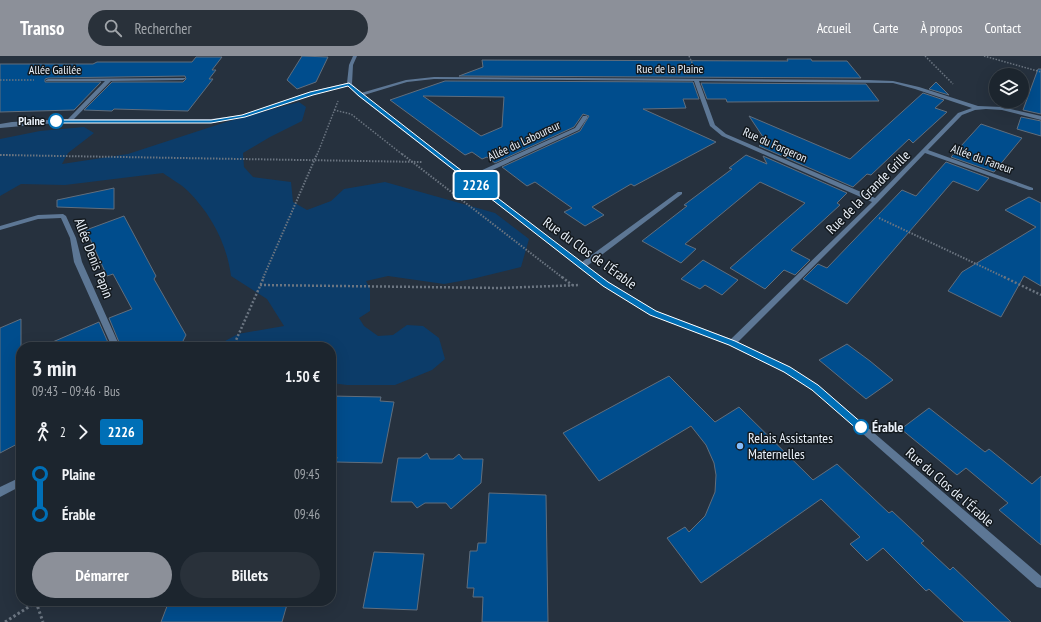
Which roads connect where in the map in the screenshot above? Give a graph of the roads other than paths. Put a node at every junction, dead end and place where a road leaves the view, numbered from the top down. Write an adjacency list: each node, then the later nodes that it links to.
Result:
1 (355, 56): 6 (street)
2 (182, 79): 5 (street, Allée Galilée)
3 (696, 79): 7 (street, Rue de la Plaine); 8 (street, Rue de la Plaine); 17 (street, Rue du Forgeron)
4 (48, 80): 5 (street, Allée Galilée)
5 (110, 80): 11 (street)
6 (349, 84): 7 (street, Rue du Clos de l'Érable); 11 (street)
7 (360, 95): 14 (street, Rue du Clos de l'Érable)
8 (977, 108): 10 (street, Rue de la Grande Grille); 13 (street, Rue de la Grande Grille)
9 (585, 117): 14 (street, Allée du Laboureur)
10 (1041, 118)
11 (69, 121): 12 (street)
12 (0, 126)
13 (925, 150): 15 (street, Allée du Faneur); 17 (street, Rue de la Grande Grille)
14 (468, 179): 19 (street, Rue du Clos de l'Érable)
15 (1031, 189)
16 (680, 193): 19 (street)
17 (876, 201): 21 (street, Rue de la Grande Grille)
18 (0, 228): 20 (street, Allée Denis Papin)
19 (583, 265): 21 (street, Rue du Clos de l'Érable)
20 (114, 342)
21 (732, 343): 24 (street, Rue du Clos de l'Érable)
22 (16, 484): 23 (street)
23 (0, 492)
24 (1041, 583)

